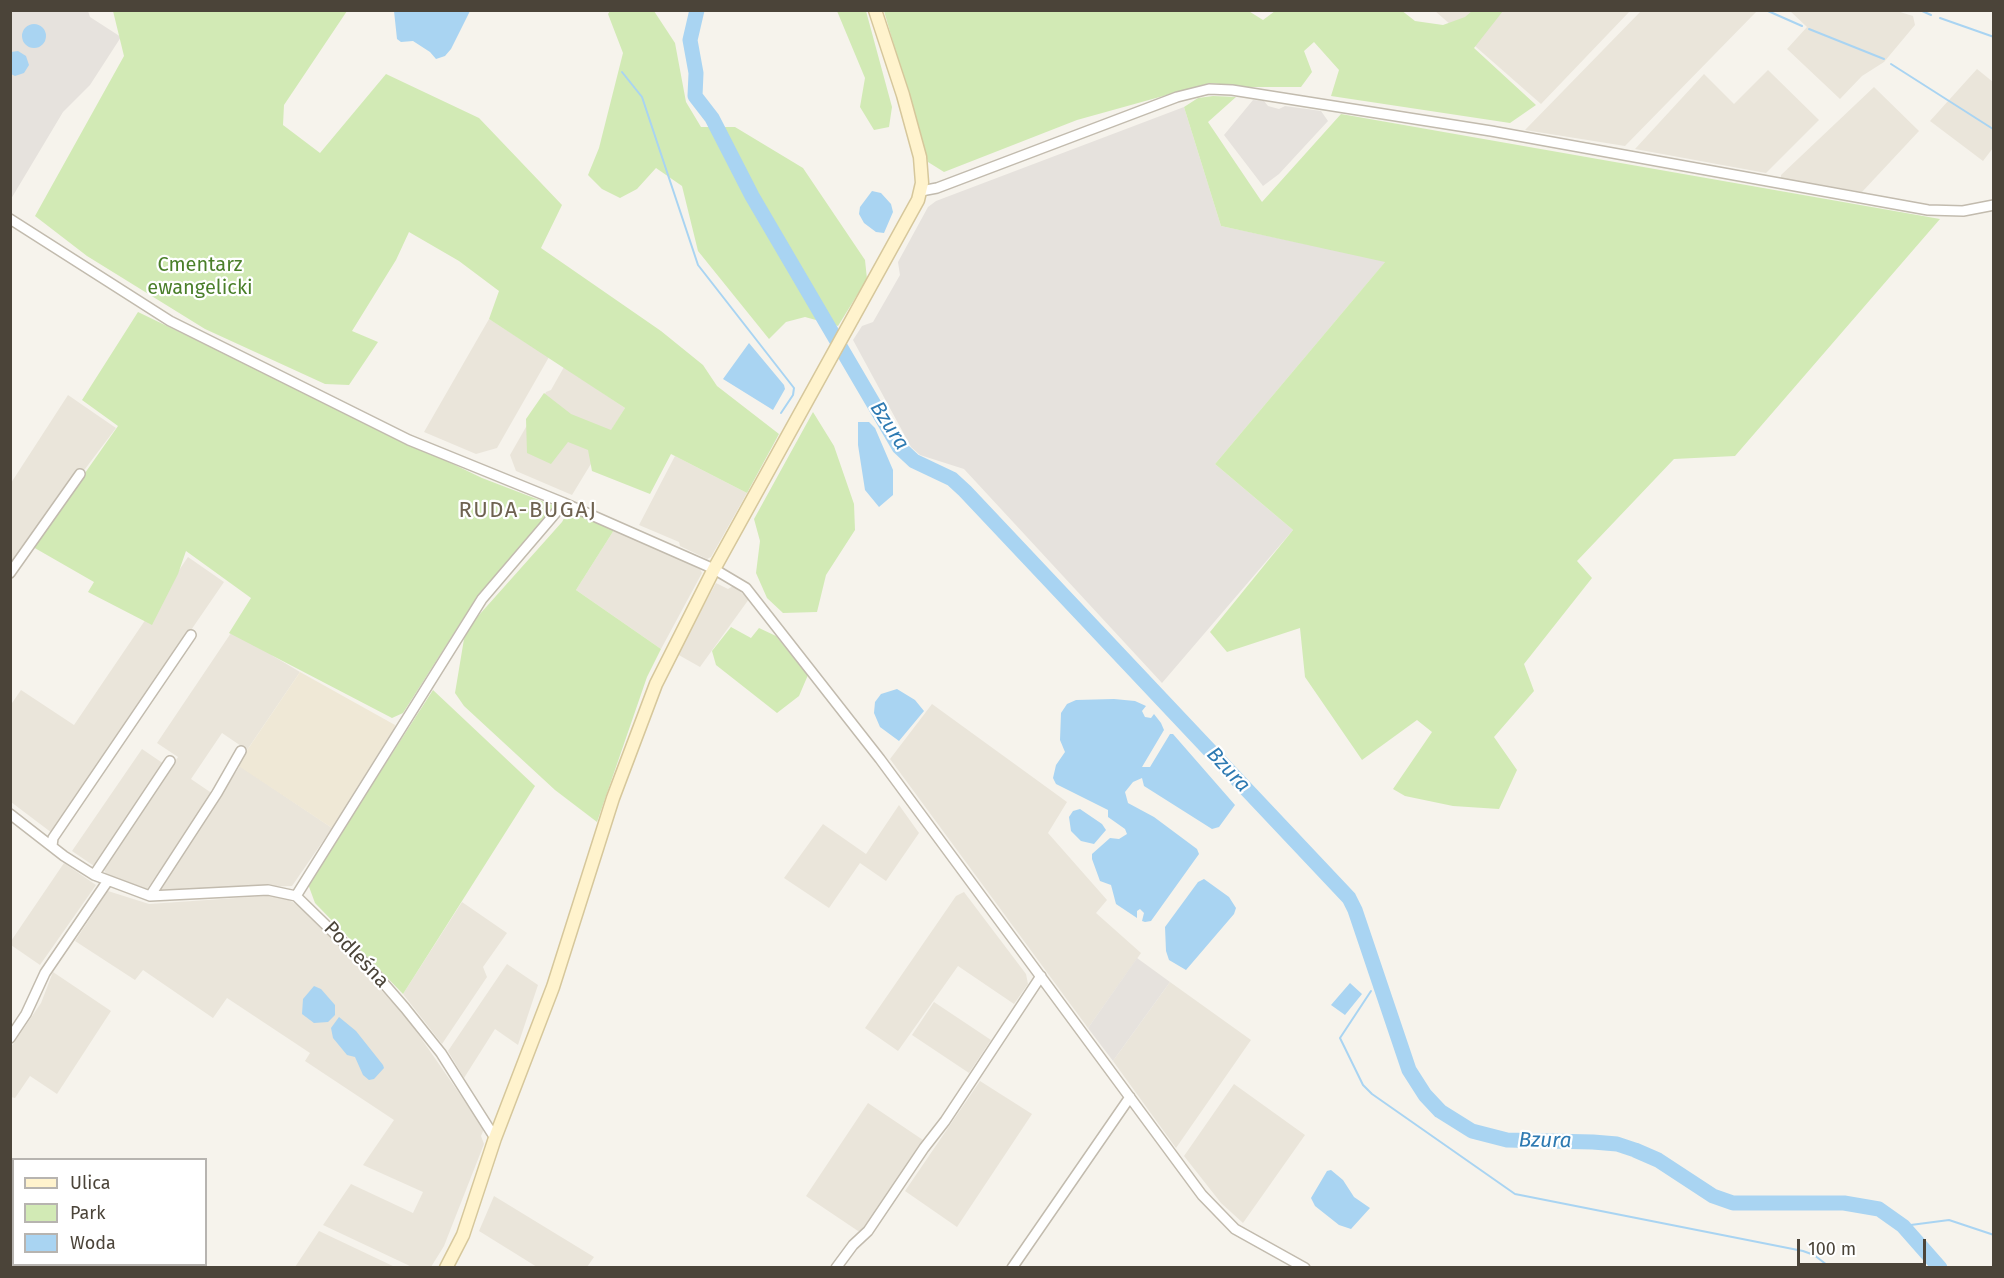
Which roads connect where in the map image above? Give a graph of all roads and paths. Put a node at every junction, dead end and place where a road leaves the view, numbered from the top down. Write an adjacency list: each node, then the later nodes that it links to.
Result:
1 (875, 10): 2 (street)
2 (921, 190): 3 (street); 7 (street)
3 (1994, 205)
4 (10, 219): 6 (street)
5 (80, 474): 8 (street)
6 (564, 503): 7 (street); 17 (street)
7 (714, 569): 18 (street); 21 (street)
8 (10, 573)
9 (190, 635): 13 (street)
10 (241, 751): 16 (street)
11 (170, 760): 14 (street)
12 (10, 814): 13 (street)
13 (52, 846): 14 (street)
14 (94, 875): 15 (street)
15 (107, 882): 16 (street); 19 (street)
16 (150, 896): 17 (street)
17 (296, 896): 21 (street, Podleśna)
18 (1041, 976): 20 (street); 23 (street)
19 (10, 1038)
20 (1130, 1097): 24 (street); 25 (street)
21 (495, 1138): 22 (street)
22 (446, 1268)
23 (836, 1268)
24 (1012, 1268)
25 (1305, 1268)

